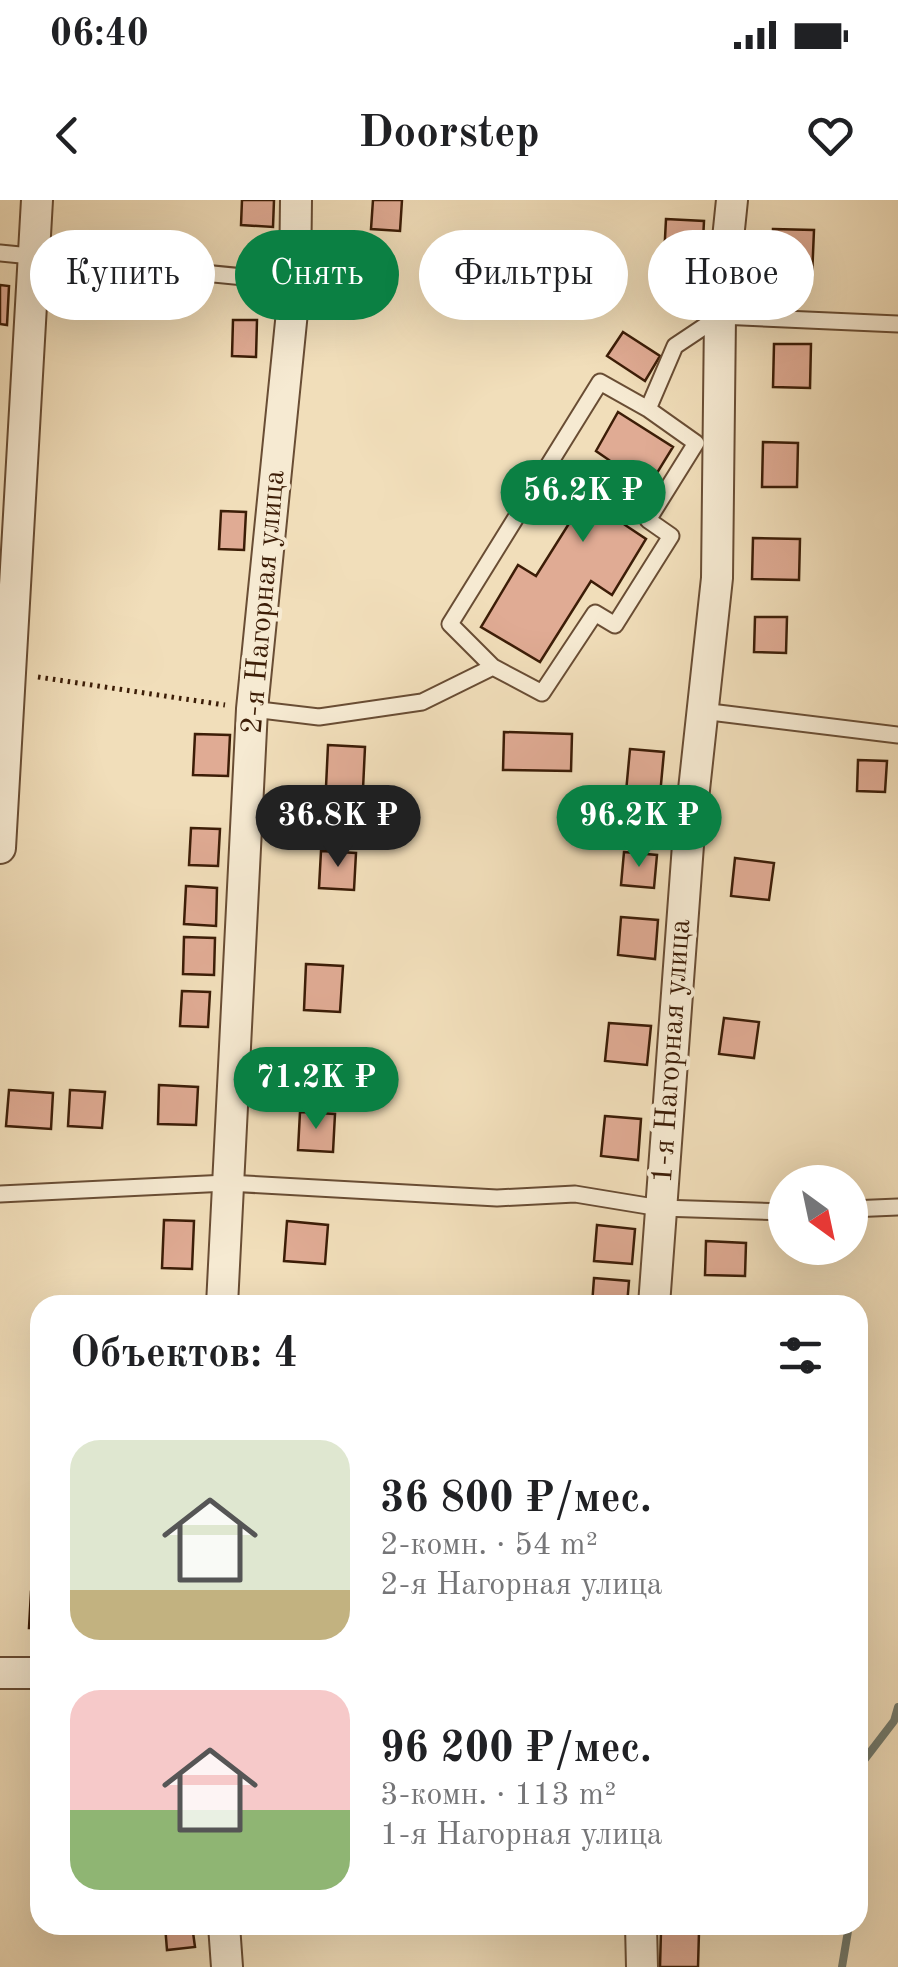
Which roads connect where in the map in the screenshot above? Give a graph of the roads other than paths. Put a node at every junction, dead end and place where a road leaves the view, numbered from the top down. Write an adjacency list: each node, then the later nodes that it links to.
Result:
1 (37, 200): 4 (street)
2 (296, 200): 5 (street, 2-я Нагорная улица)
3 (732, 200): 6 (street, 1-я Нагорная улица)
4 (34, 230)
5 (296, 230)
6 (729, 230)
7 (0, 253): 8 (lane)
8 (30, 255)
9 (30, 295): 20 (street)
10 (291, 320): 17 (street, 2-я Нагорная улица)
11 (714, 320): 15 (lane)
12 (720, 320): 18 (street, 1-я Нагорная улица)
13 (809, 320): 14 (lane)
14 (898, 324)
15 (648, 409): 16 (lane); 16 (lane)
16 (493, 667): 17 (lane)
17 (252, 709): 21 (street, 2-я Нагорная улица)
18 (702, 711): 19 (lane); 23 (street, 1-я Нагорная улица)
19 (898, 734)
20 (0, 848)
21 (226, 1182): 22 (lane); 23 (lane); 27 (street, 2-я Нагорная улица)
22 (0, 1194)
23 (660, 1208): 26 (lane); 28 (street, 1-я Нагорная улица)
24 (898, 1208): 25 (lane)
25 (868, 1209)
26 (768, 1211)
27 (222, 1295)
28 (655, 1295)
29 (0, 1673): 30 (street)
30 (30, 1673)
31 (225, 1935): 33 (street)
32 (641, 1935): 34 (street)
33 (228, 1967)
34 (642, 1967)

